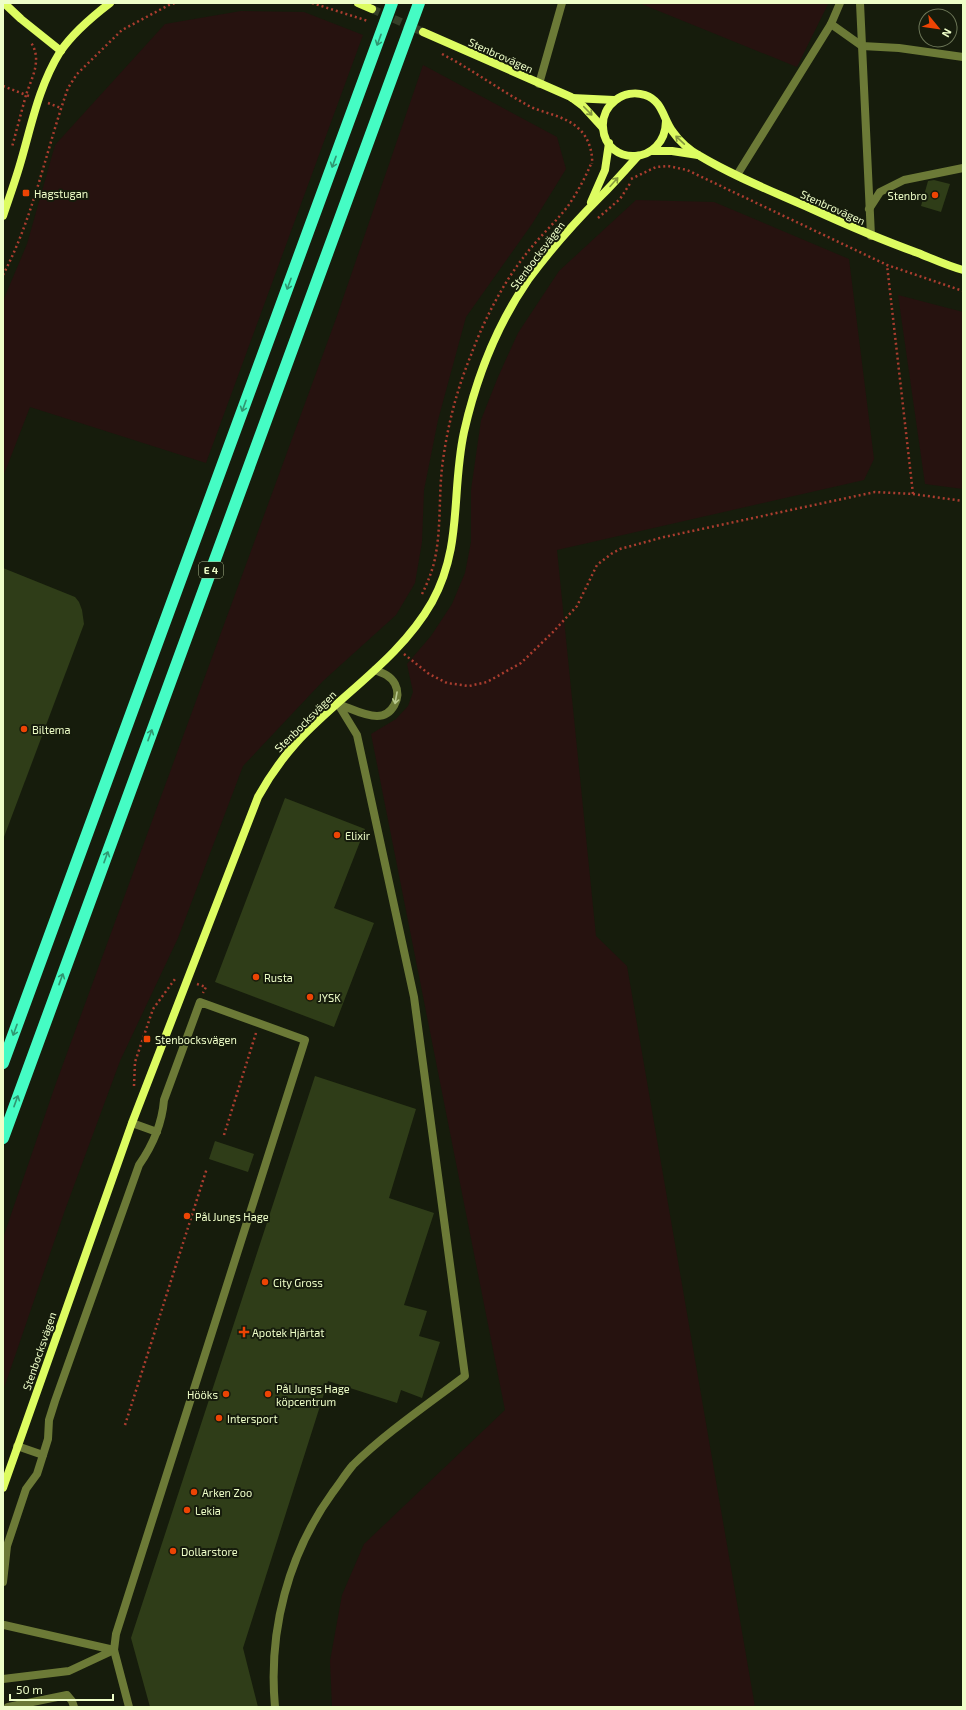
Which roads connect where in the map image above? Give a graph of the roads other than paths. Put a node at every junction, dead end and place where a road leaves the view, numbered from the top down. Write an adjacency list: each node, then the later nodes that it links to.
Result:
1 (4, 3): 13 (street)
2 (110, 3): 13 (street)
3 (358, 3): 9 (street)
4 (392, 3): 33 (highway, E 4, one-way to 33)
5 (419, 3): 36 (highway, E 4, one-way to 5)
6 (562, 3): 15 (street)
7 (840, 3): 10 (street)
8 (860, 3): 12 (street)
9 (372, 9)
10 (831, 24): 12 (street); 25 (street)
11 (423, 32): 15 (street, Stenbrovägen)
12 (862, 46): 14 (street); 27 (street)
13 (61, 51): 28 (street)
14 (963, 57)
15 (539, 84): 16 (street, Stenbrovägen)
16 (571, 97): 17 (street, Stenbrovägen); 19 (street, Stenbrovägen, one-way to 19)
17 (614, 100): 18 (street, Stenbrovägen); 19 (street, Stenbrovägen)
18 (666, 121): 21 (street); 23 (street, Stenbrovägen, one-way to 18)
19 (603, 128): 20 (street, Stenbrovägen)
20 (608, 143): 22 (street); 26 (street, Stenbocksvägen)
21 (652, 151): 22 (street, Stenbrovägen); 23 (street, Stenbrovägen)
22 (638, 156): 26 (street, Stenbocksvägen, one-way to 22)
23 (698, 156): 25 (street, Stenbrovägen)
24 (963, 168): 27 (street)
25 (737, 176): 29 (street, Stenbrovägen)
26 (588, 208): 31 (street, Stenbocksvägen)
27 (869, 210): 29 (street)
28 (3, 216)
29 (871, 236): 30 (street, Stenbrovägen)
30 (963, 270)
31 (376, 670): 32 (street, Stenbocksvägen); 32 (street, one-way to 32)
32 (338, 704): 34 (street, Stenbocksvägen); 47 (street)
33 (3, 1063)
34 (132, 1123): 35 (street); 37 (street, Stenbocksvägen)
35 (157, 1132): 38 (street); 42 (street)
36 (3, 1138)
37 (18, 1446): 38 (street); 39 (street, Stenbocksvägen)
38 (43, 1455): 40 (street)
39 (3, 1488)
40 (3, 1582)
41 (3, 1626): 42 (street)
42 (114, 1650): 43 (street); 46 (street)
43 (3, 1679)
44 (8, 1707): 45 (street)
45 (74, 1707)
46 (129, 1707)
47 (275, 1707)

